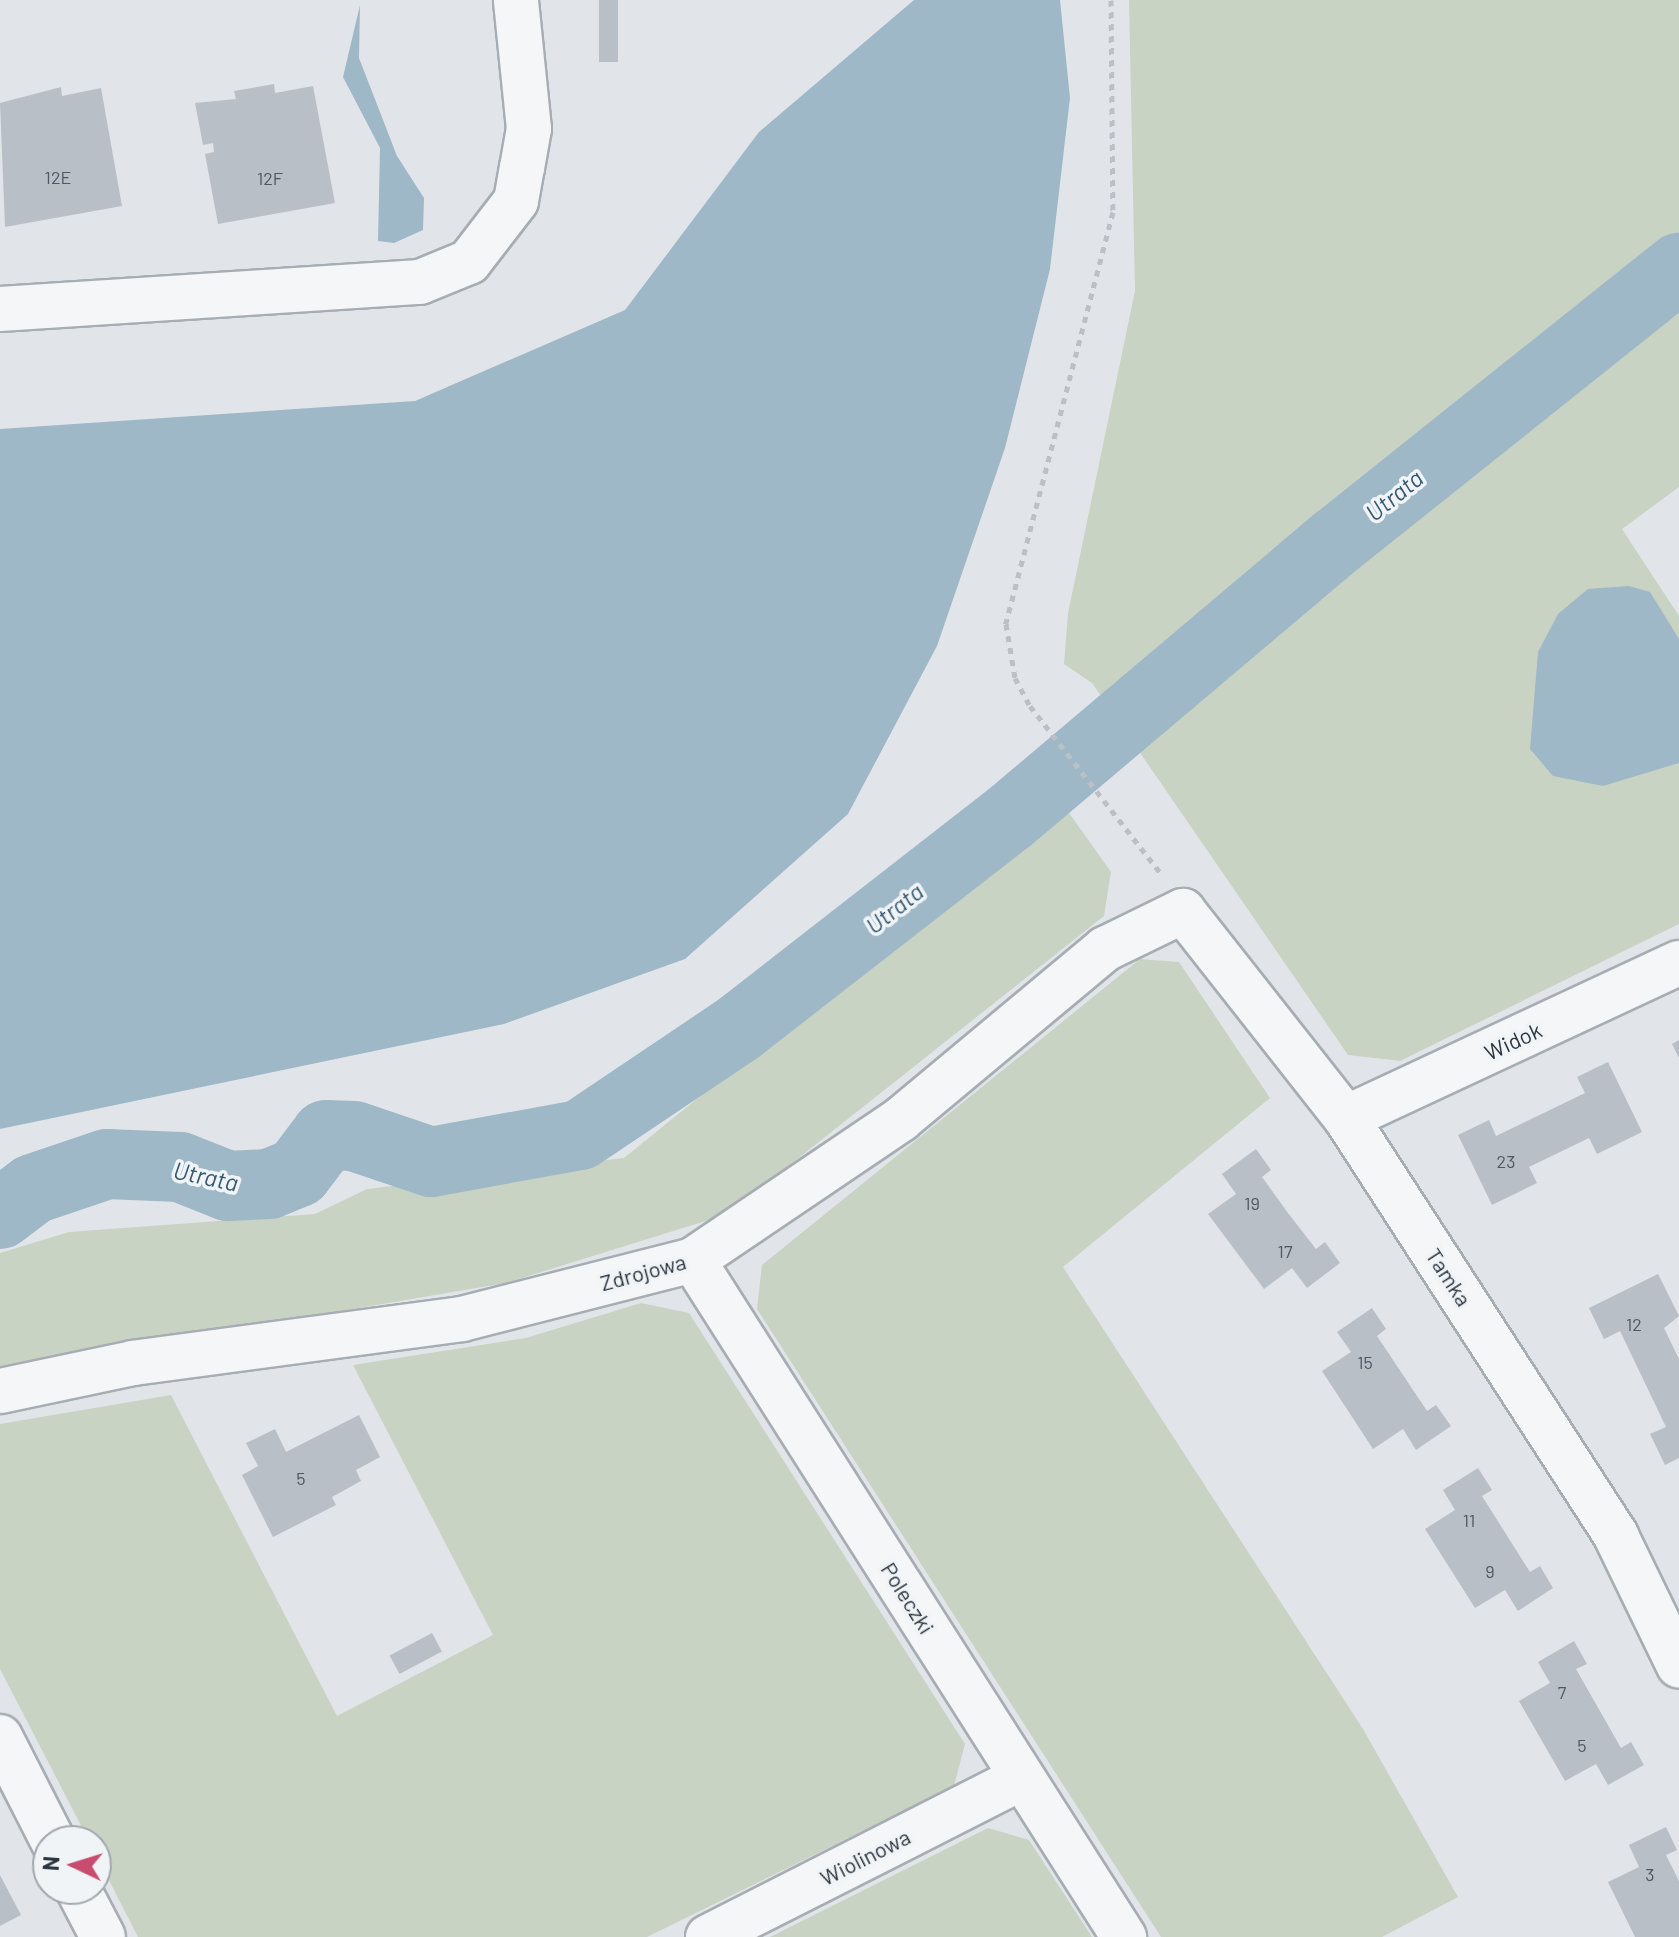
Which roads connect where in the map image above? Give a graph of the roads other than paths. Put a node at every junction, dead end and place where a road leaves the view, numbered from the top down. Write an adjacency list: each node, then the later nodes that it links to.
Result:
1 (516, 0): 2 (street)
2 (0, 309)
3 (1183, 911): 5 (street, Tamka); 6 (street, Zdrojowa)
4 (1679, 963): 5 (street, Widok)
5 (1346, 1118): 8 (street, Tamka)
6 (693, 1260): 7 (street, Zdrojowa); 10 (street, Poleczki)
7 (0, 1391)
8 (1679, 1666)
9 (0, 1737): 11 (street)
10 (1022, 1778): 14 (street, Wiolinowa); 15 (street, Poleczki)
11 (45, 1825)
12 (86, 1905): 13 (street)
13 (103, 1937)
14 (708, 1937)
15 (1124, 1937)

